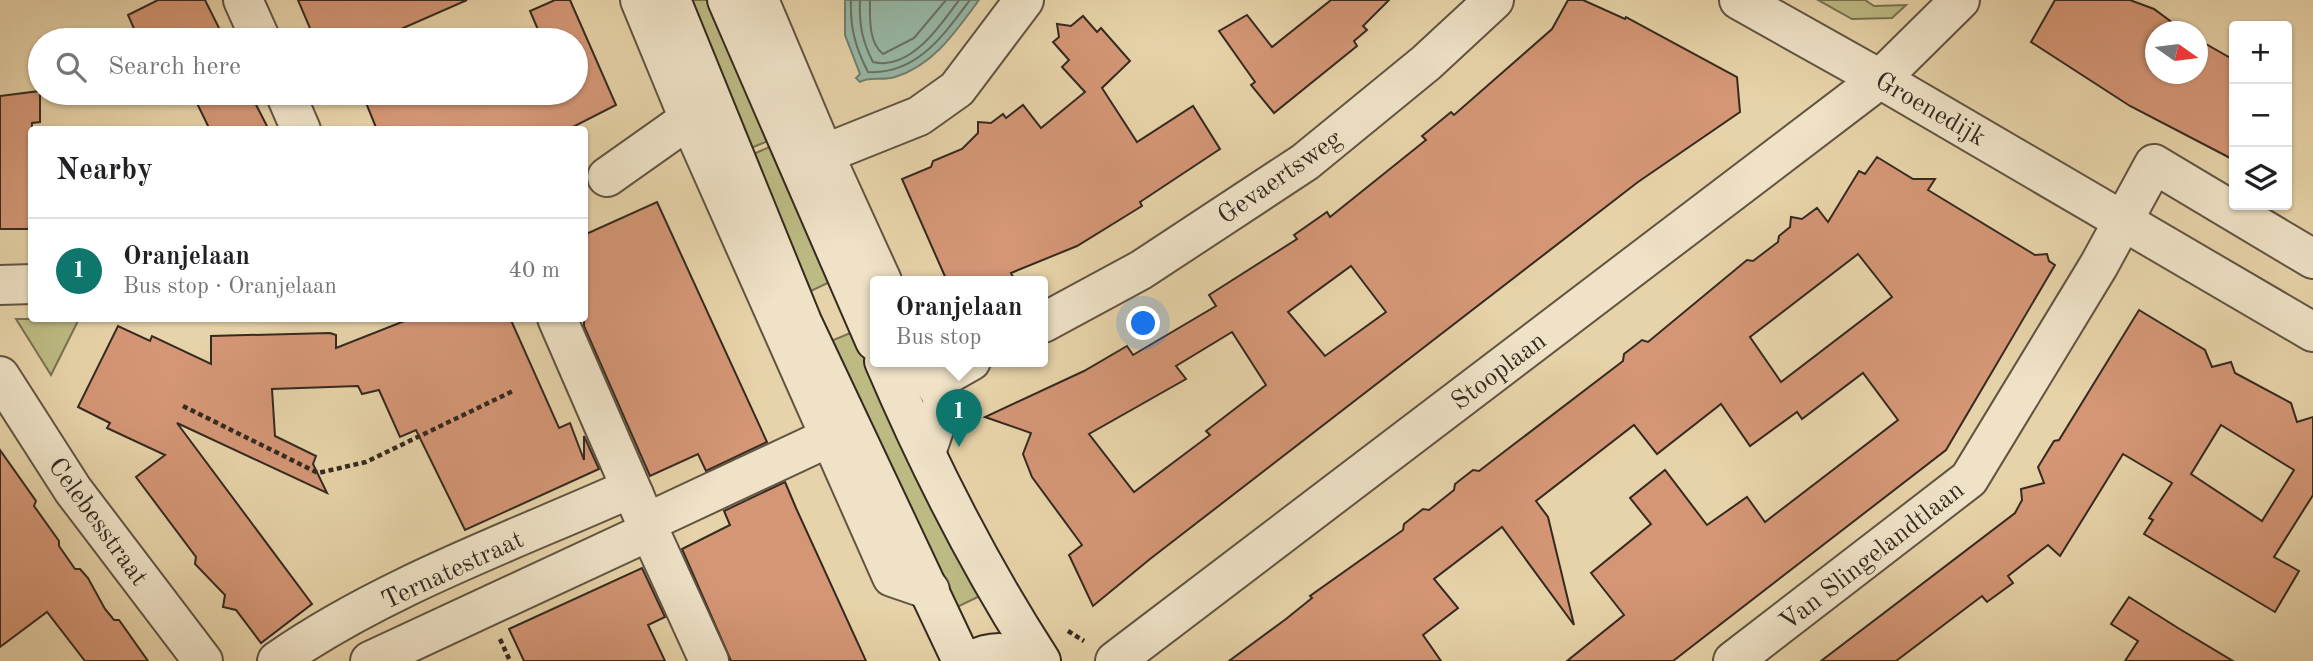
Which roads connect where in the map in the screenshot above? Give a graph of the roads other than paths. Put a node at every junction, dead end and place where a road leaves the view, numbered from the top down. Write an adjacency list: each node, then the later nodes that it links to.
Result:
1 (243, 0): 10 (street)
2 (639, 0): 13 (street)
3 (671, 0): 33 (street)
4 (727, 0): 24 (street)
5 (759, 0): 15 (street)
6 (1024, 0): 15 (street)
7 (1494, 0): 22 (street, Gevaertsweg)
8 (1739, 0): 11 (street, Groenedijk)
9 (1961, 0): 11 (street, Stooplaan)
10 (256, 28)
11 (1880, 79): 17 (street, Groenedijk); 34 (street, Stooplaan)
12 (290, 105): 14 (street)
13 (689, 119): 16 (street); 30 (street)
14 (299, 126)
15 (824, 154): 19 (street)
16 (607, 177)
17 (2122, 219): 18 (street); 25 (street, Groenedijk); 43 (street, Van Slingelandtlaan)
18 (2313, 259)
19 (880, 276)
20 (28, 284): 21 (street)
21 (0, 285)
22 (1048, 320)
23 (559, 322): 32 (street)
24 (870, 329)
25 (2313, 332)
26 (887, 367): 31 (street)
27 (945, 367): 28 (street)
28 (928, 371): 31 (street)
29 (0, 376): 35 (street, Celebesstraat)
30 (832, 436): 32 (street); 33 (street)
31 (926, 453): 42 (street)
32 (640, 509): 36 (street, Ternatestraat); 37 (street, Ternatestraat); 38 (street)
33 (930, 590): 39 (street)
34 (1104, 656)
35 (203, 661)
36 (277, 661)
37 (370, 661)
38 (709, 661)
39 (962, 661)
40 (971, 661): 41 (street)
41 (1030, 661)
42 (1041, 661)
43 (1733, 661)

